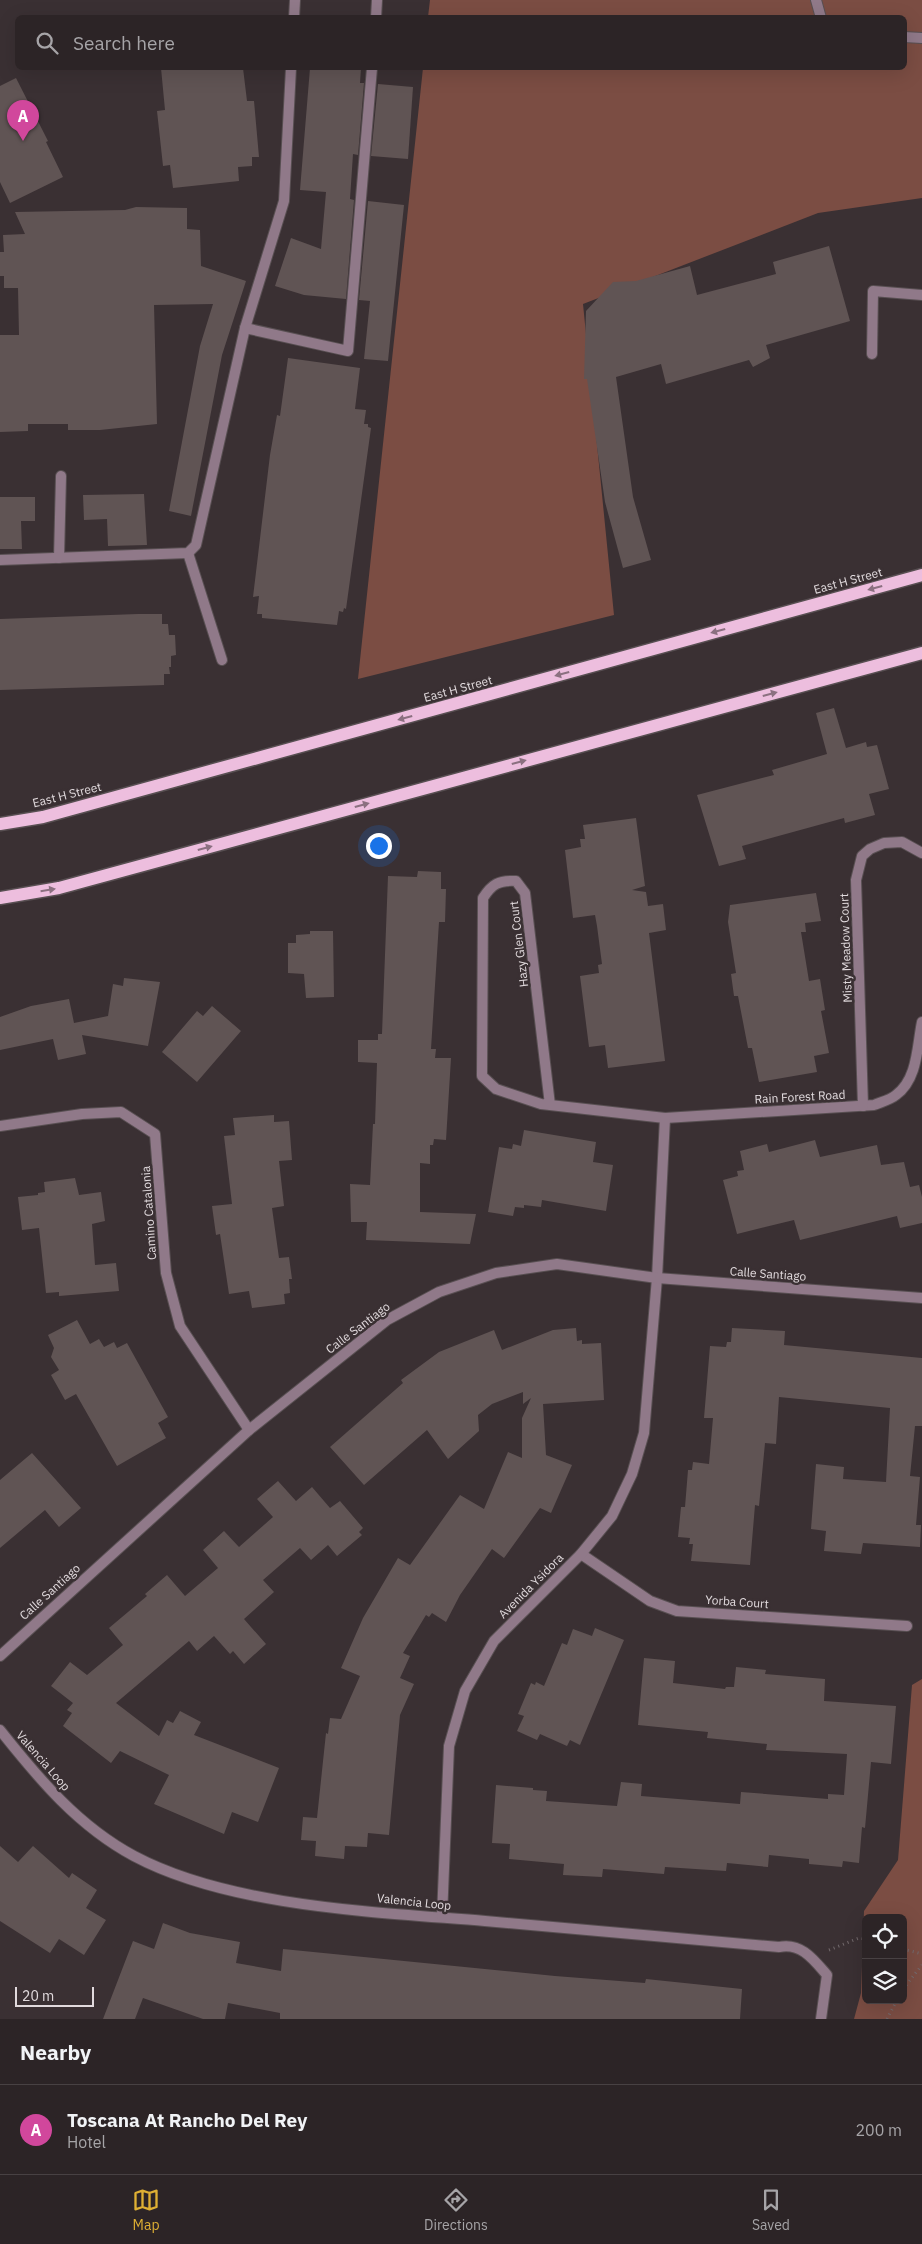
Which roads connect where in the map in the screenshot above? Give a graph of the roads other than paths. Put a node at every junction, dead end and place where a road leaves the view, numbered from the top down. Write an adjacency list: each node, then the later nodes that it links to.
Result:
1 (295, 0): 5 (street)
2 (377, 0): 6 (street)
3 (816, 0): 7 (street)
4 (824, 0): 8 (street)
5 (294, 15)
6 (376, 15)
7 (820, 15)
8 (822, 15)
9 (907, 37): 10 (street)
10 (922, 38)
11 (291, 70): 14 (street)
12 (372, 70): 14 (street)
13 (922, 295): 15 (street)
14 (246, 328): 17 (street)
15 (872, 354)
16 (61, 476): 18 (street)
17 (188, 553): 18 (street); 22 (street)
18 (59, 558): 19 (street)
19 (0, 560)
20 (922, 575): 23 (main road, East H Street, one-way to 23)
21 (922, 652): 25 (main road, one-way to 21)
22 (222, 660)
23 (0, 824)
24 (922, 852): 29 (street, Misty Meadow Court)
25 (0, 898)
26 (922, 1022): 29 (street, Rain Forest Road)
27 (482, 1076): 28 (street, Rain Forest Road); 28 (street, Hazy Glen Court)
28 (550, 1106): 30 (street, Rain Forest Road)
29 (863, 1106): 30 (street, Rain Forest Road)
30 (665, 1118): 32 (street)
31 (0, 1126): 34 (street, Camino Catalonia)
32 (657, 1278): 33 (street, Calle Santiago); 34 (street, Calle Santiago); 35 (street, Avenida Ysidora)
33 (922, 1298)
34 (249, 1430): 37 (street, Calle Santiago)
35 (581, 1554): 36 (street, Yorba Court); 39 (street, Avenida Ysidora)
36 (908, 1626)
37 (0, 1656)
38 (0, 1730): 39 (street, Valencia Loop)
39 (442, 1917): 40 (street, Valencia Loop)
40 (820, 2019)

